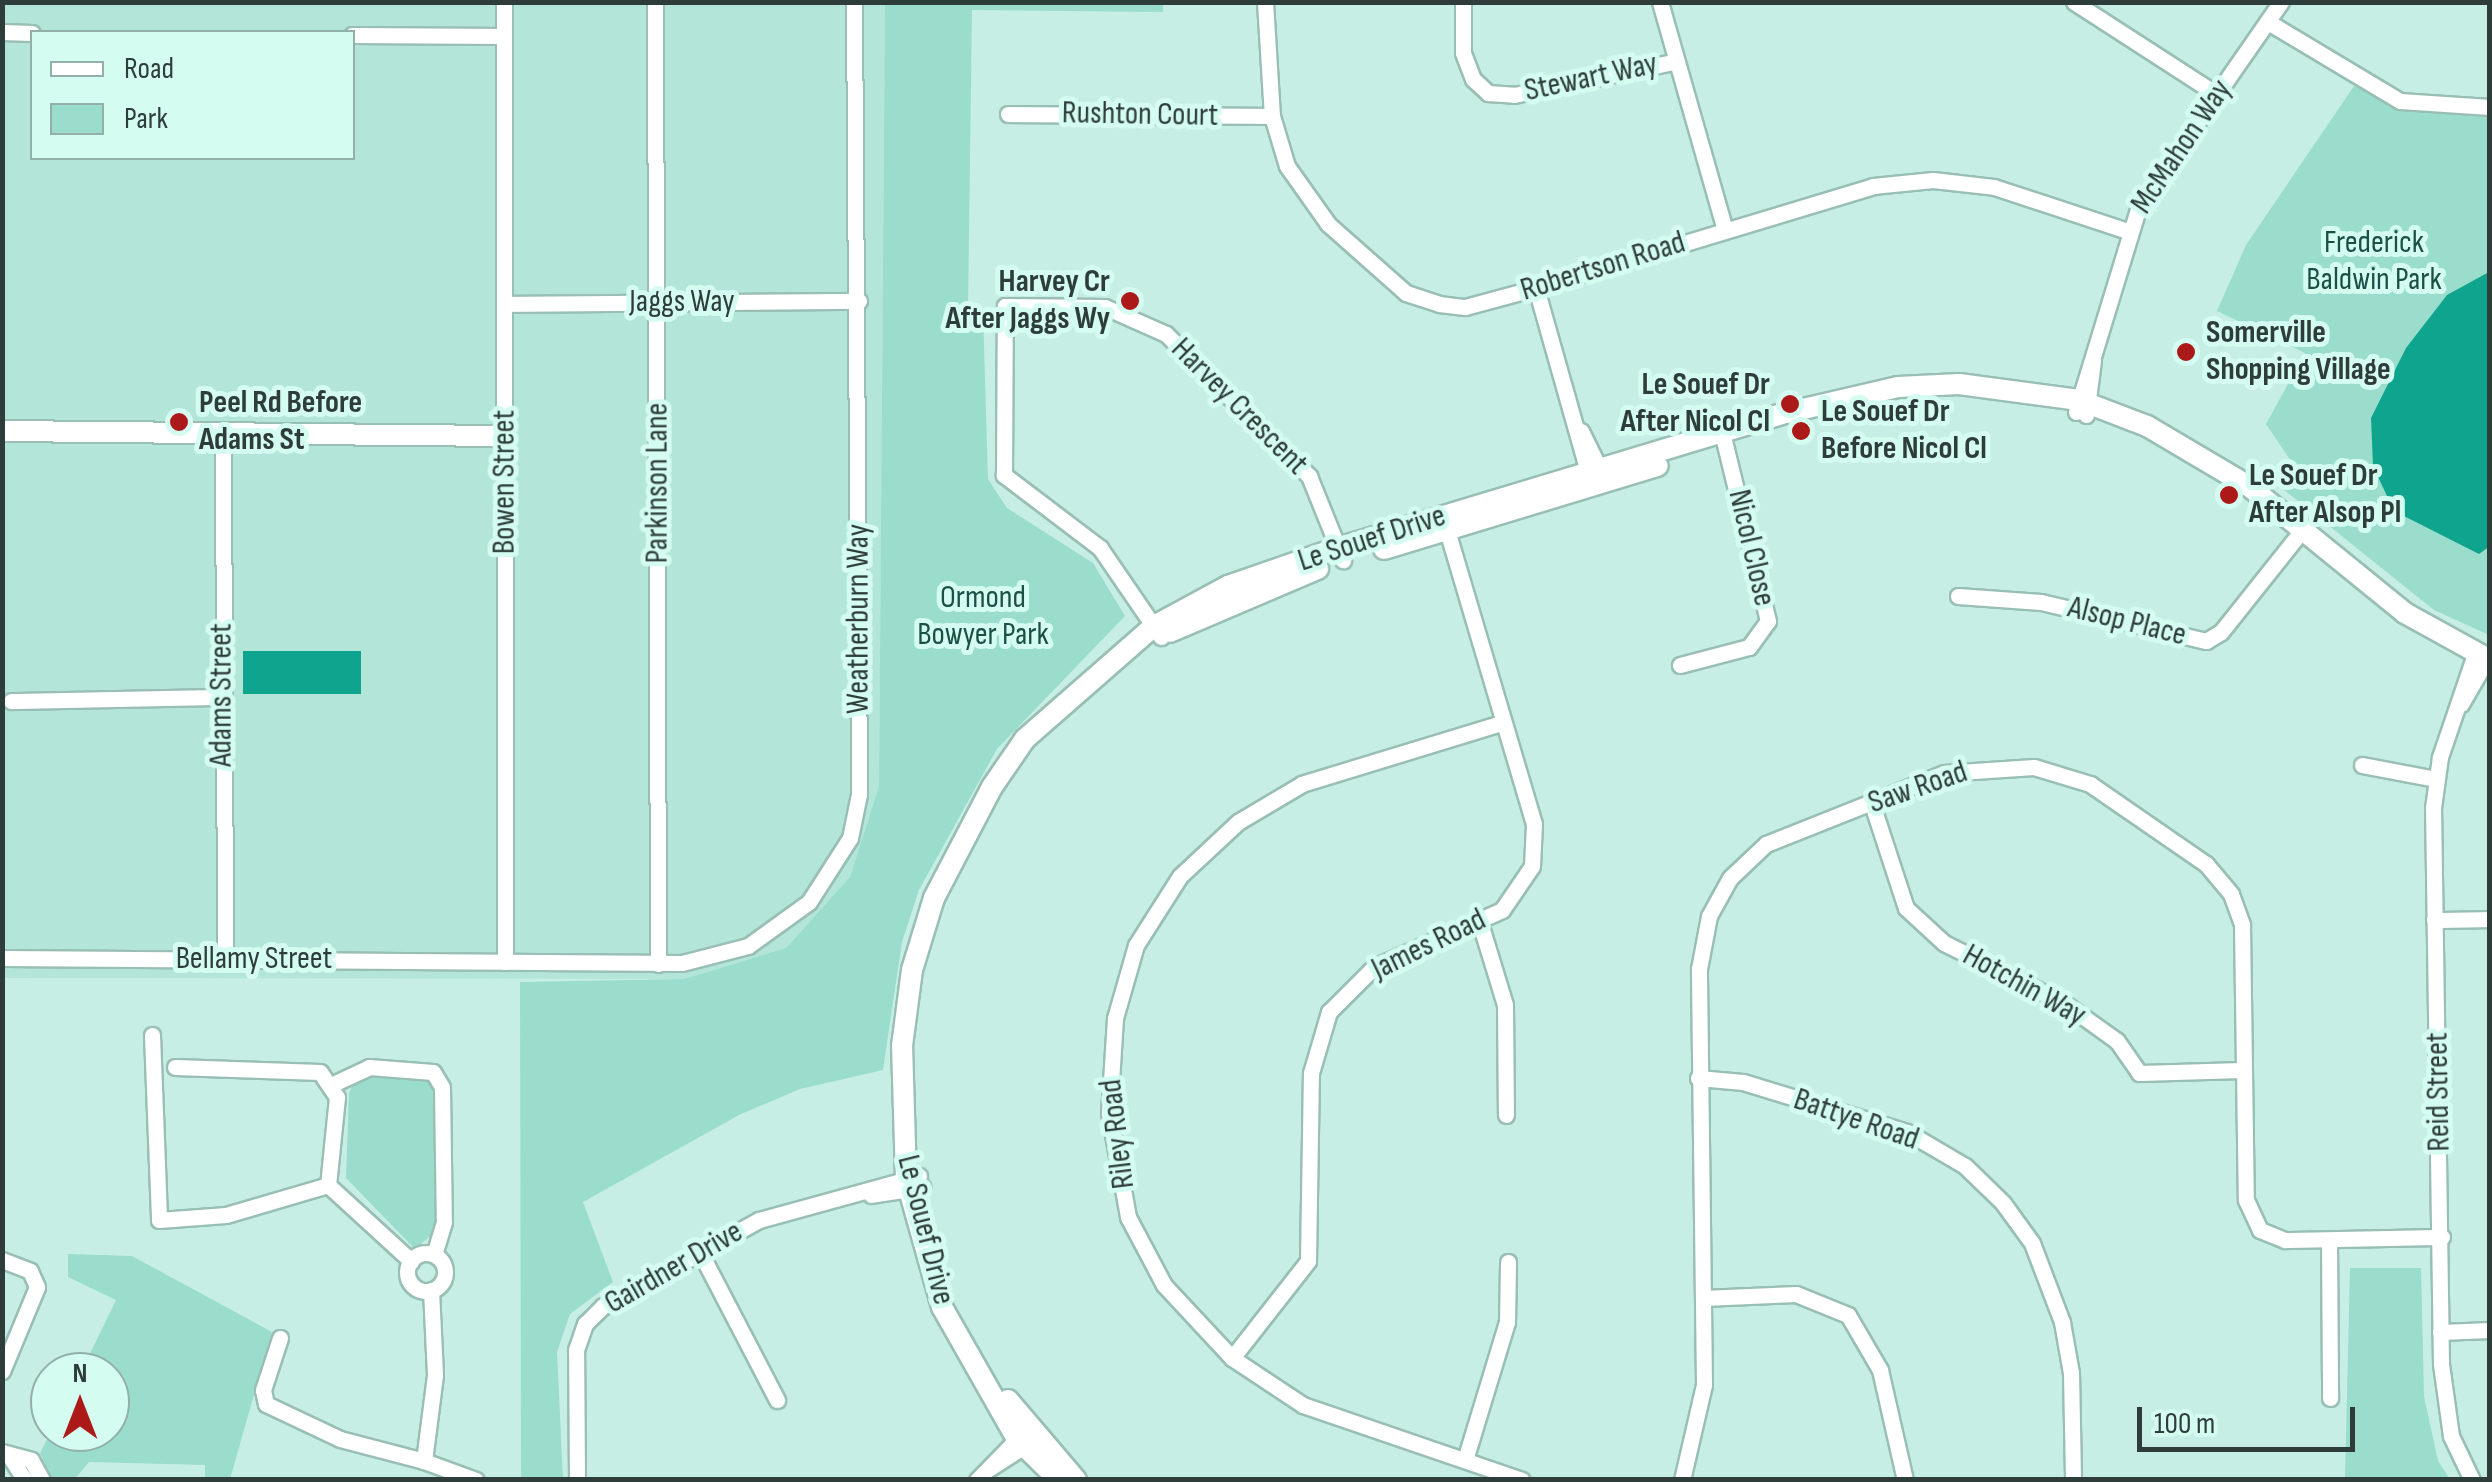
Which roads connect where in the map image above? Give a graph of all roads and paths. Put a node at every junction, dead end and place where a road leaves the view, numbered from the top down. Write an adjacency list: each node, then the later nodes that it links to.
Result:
1 (504, 2): 13 (street, Bowen Street)
2 (655, 2): 23 (street, Parkinson Lane)
3 (854, 2): 22 (street, Weatherburn Way)
4 (1266, 2): 18 (street, Robertson Road)
5 (1463, 2): 14 (street, Stewart Way)
6 (1660, 2): 14 (street)
7 (2074, 2): 15 (street)
8 (2281, 2): 9 (street, McMahon Way)
9 (2268, 22): 15 (street, McMahon Way); 16 (street)
10 (2, 32): 11 (street)
11 (30, 33)
12 (355, 34): 13 (street)
13 (504, 36): 24 (street, Bowen Street)
14 (1674, 62): 19 (street)
15 (2216, 94): 20 (street, McMahon Way)
16 (2490, 107)
17 (1008, 114): 18 (street, Rushton Court)
18 (1272, 116): 21 (street, Robertson Road)
19 (1725, 230): 20 (street, Robertson Road); 21 (street, Robertson Road)
20 (2128, 231): 25 (street, McMahon Way)
21 (1536, 288): 30 (street)
22 (859, 301): 23 (street, Jaggs Way); 50 (street, Weatherburn Way)
23 (658, 302): 24 (street, Jaggs Way); 50 (street, Parkinson Lane)
24 (506, 304): 28 (street, Bowen Street)
25 (2083, 408): 29 (street, Le Souef Drive); 32 (street, Le Souef Drive)
26 (2, 432): 27 (street)
27 (223, 432): 28 (street); 38 (street, Adams Street)
28 (505, 436): 49 (street, Bowen Street)
29 (1724, 439): 30 (street, Le Souef Drive); 37 (street, Nicol Close)
30 (1596, 477): 31 (street, Le Souef Drive)
31 (1445, 523): 33 (street, Le Souef Drive); 40 (street, James Road)
32 (2299, 534): 34 (street, Alsop Place); 36 (street, Le Souef Drive)
33 (1341, 554): 35 (street, Le Souef Drive); 35 (street, Harvey Crescent)
34 (1958, 596)
35 (1158, 631): 57 (street, Le Souef Drive)
36 (2482, 664): 42 (street, Reid Street)
37 (1680, 665)
38 (222, 697): 39 (street); 48 (street, Adams Street)
39 (11, 700)
40 (1500, 724): 46 (street, James Road); 71 (street, Riley Road)
41 (2362, 765): 42 (street)
42 (2436, 780): 45 (street, Reid Street)
43 (1872, 804): 53 (street, Hotchin Way); 53 (street, Saw Road); 54 (street, Saw Road)
44 (2490, 919): 45 (street)
45 (2434, 920): 59 (street, Reid Street)
46 (1480, 923): 56 (street); 71 (street, James Road)
47 (2, 958): 48 (street, Bellamy Street)
48 (225, 959): 49 (street, Bellamy Street)
49 (505, 962): 50 (street, Weatherburn Way)
50 (658, 964)
51 (152, 1035): 58 (street)
52 (174, 1067): 55 (street)
53 (2243, 1070): 60 (street, Saw Road)
54 (1698, 1078): 67 (street, Saw Road); 89 (street, Battye Road)
55 (333, 1084): 58 (street); 62 (street)
56 (1506, 1115)
57 (914, 1183): 61 (street, Gairdner Drive); 75 (street, Le Souef Drive)
58 (328, 1185): 64 (street)
59 (2442, 1236): 60 (street, Saw Road); 69 (street, Reid Street)
60 (2329, 1240): 73 (street)
61 (700, 1252): 74 (street); 82 (street, Gairdner Drive)
62 (434, 1255): 64 (street); 66 (street)
63 (2, 1260): 72 (street)
64 (410, 1261): 66 (street)
65 (1508, 1262): 77 (street)
66 (430, 1290): 78 (street)
67 (1703, 1298): 87 (street, Saw Road); 88 (street)
68 (2490, 1330): 69 (street)
69 (2440, 1332): 90 (street, Reid Street)
70 (280, 1338): 78 (street)
71 (1232, 1358): 77 (street, Riley Road)
72 (2, 1371)
73 (2330, 1398)
74 (777, 1400)
75 (1026, 1438): 83 (street); 84 (street, Le Souef Drive); 85 (street, Le Souef Drive)
76 (5, 1453): 79 (street); 80 (street)
77 (1466, 1460): 86 (street, Riley Road)
78 (424, 1461): 81 (street)
79 (24, 1480)
80 (42, 1480)
81 (476, 1480)
82 (577, 1480)
83 (977, 1480)
84 (1059, 1480)
85 (1076, 1480)
86 (1522, 1480)
87 (1682, 1480)
88 (1905, 1480)
89 (2073, 1480)
90 (2472, 1480)

